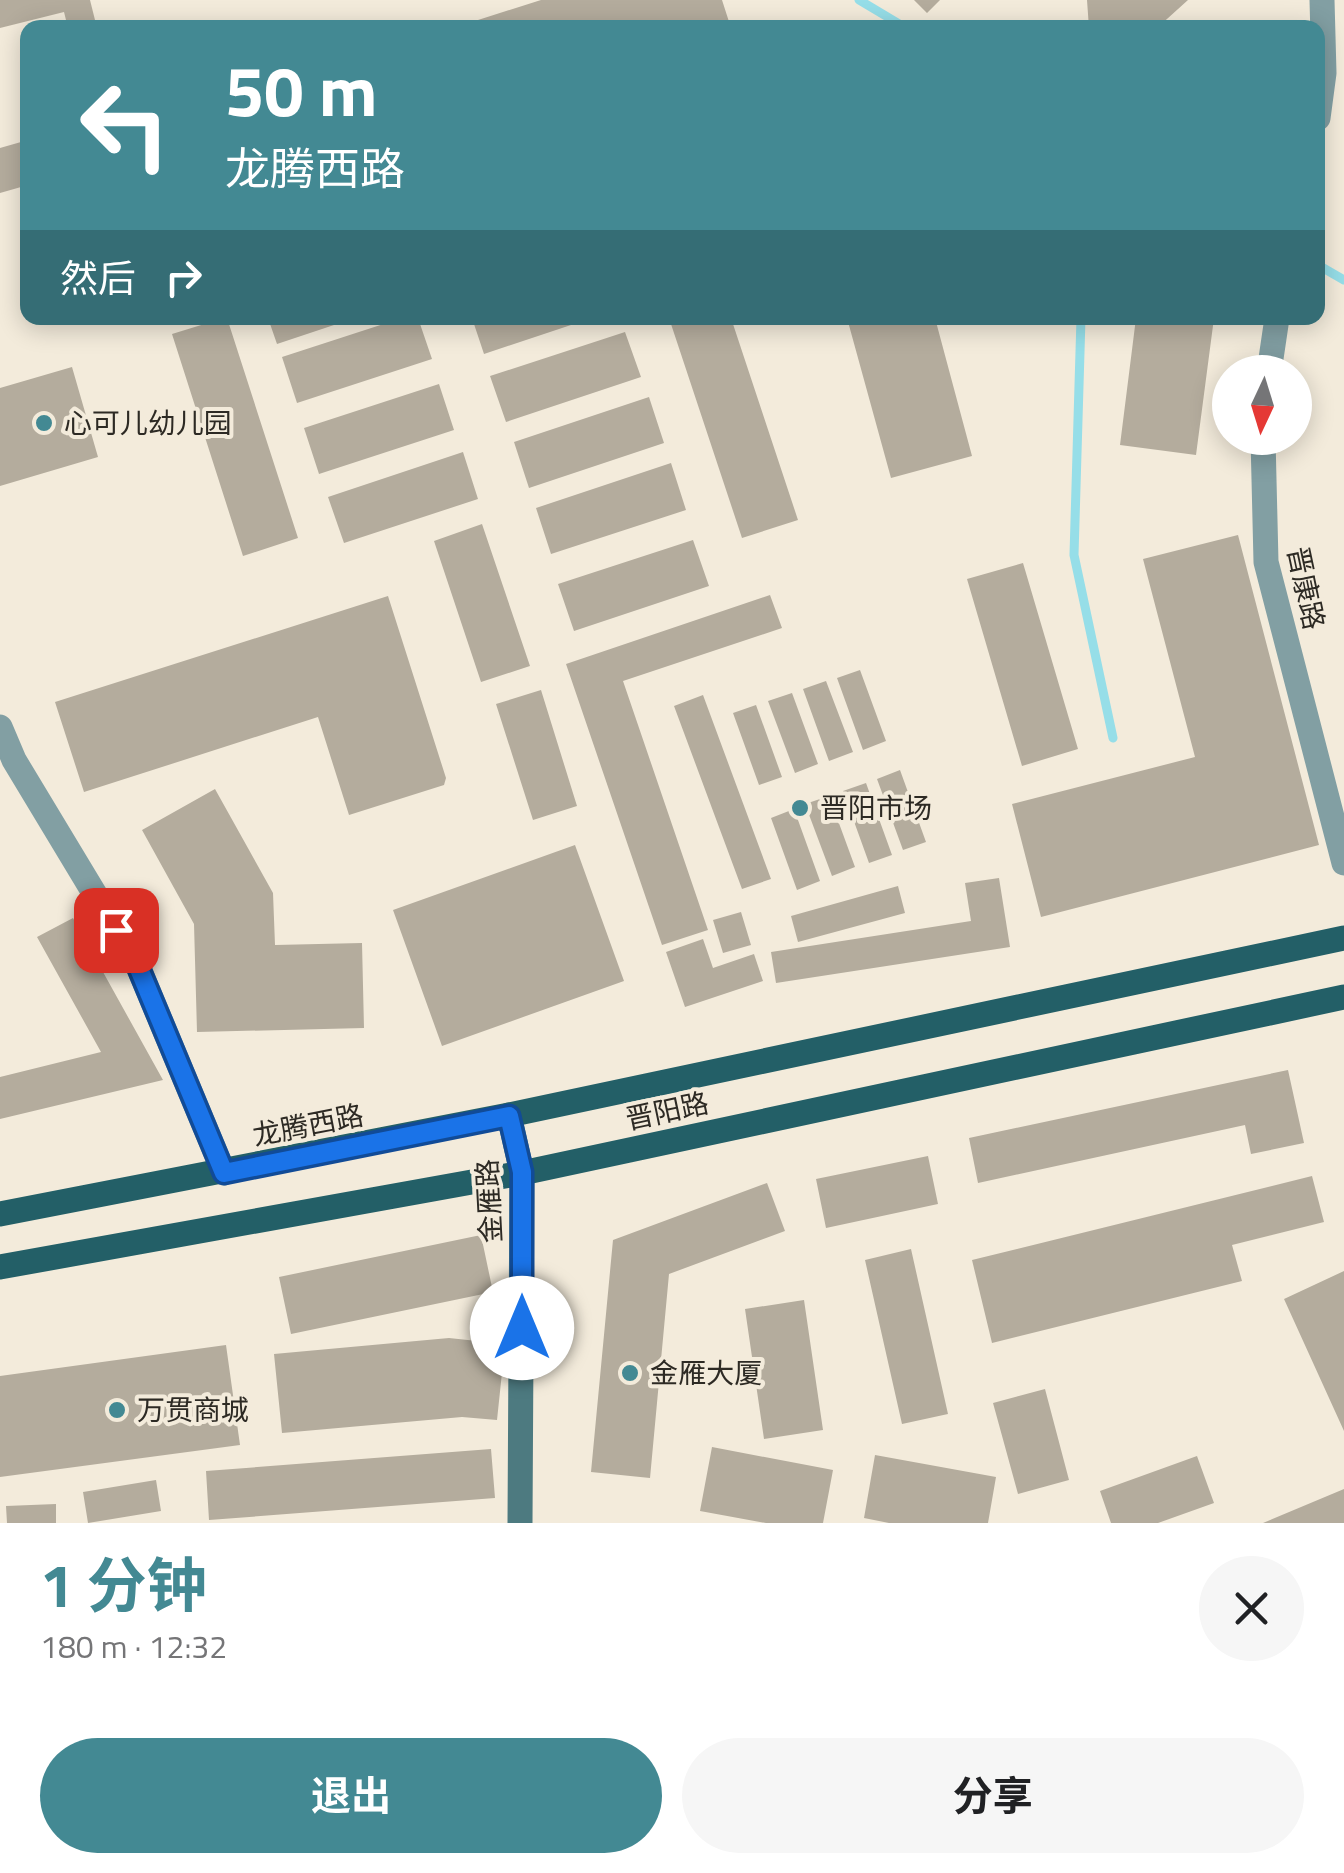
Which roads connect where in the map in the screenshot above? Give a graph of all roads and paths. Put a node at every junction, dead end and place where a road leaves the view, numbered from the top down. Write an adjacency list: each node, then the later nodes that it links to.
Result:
1 (1276, 325): 2 (street)
2 (1272, 355)
3 (1263, 455): 5 (street, 晋康路)
4 (0, 727): 10 (street)
5 (1344, 863)
6 (1344, 938): 8 (main road, 晋阳路)
7 (1344, 997): 9 (main road, 晋阳路)
8 (509, 1116): 9 (street, 金雁路); 10 (main road, 龙腾西路)
9 (522, 1172): 12 (main road, 晋阳路); 13 (street, 金雁路)
10 (224, 1173): 11 (main road, 龙腾西路)
11 (0, 1214)
12 (0, 1267)
13 (520, 1523)

